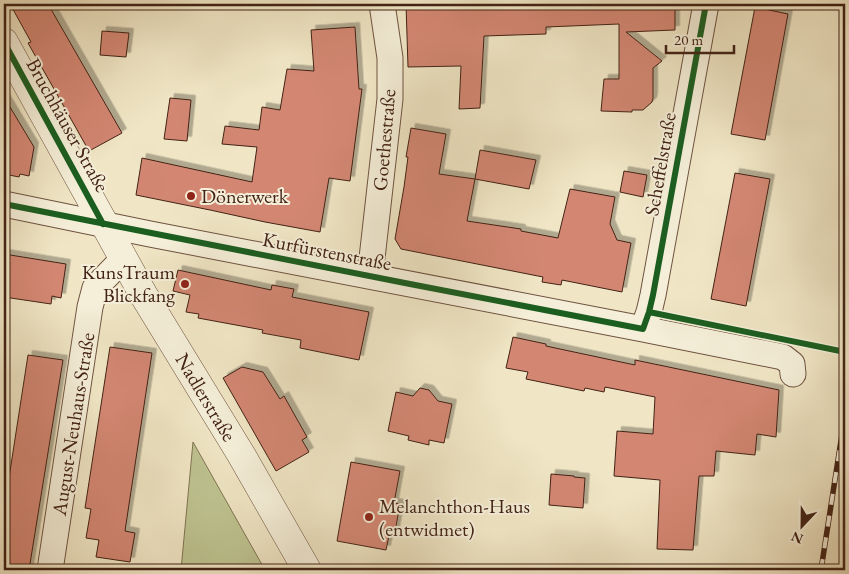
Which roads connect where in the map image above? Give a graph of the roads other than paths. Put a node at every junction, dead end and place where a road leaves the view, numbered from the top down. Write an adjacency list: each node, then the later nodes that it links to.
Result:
1 (382, 4): 7 (street, Goethestraße)
2 (706, 4): 8 (street, Scheffelstraße)
3 (4, 42): 5 (street, Bruchhäuser Straße)
4 (4, 204): 5 (street, Kurfürstenstraße)
5 (104, 224): 6 (street, Nadlerstraße); 7 (street, Kurfürstenstraße)
6 (124, 259): 10 (street, August-Neuhaus-Straße); 11 (street, Nadlerstraße)
7 (370, 276): 8 (street, Kurfürstenstraße)
8 (643, 328): 9 (street, Kurfürstenstraße)
9 (793, 374)
10 (50, 570)
11 (307, 570)

